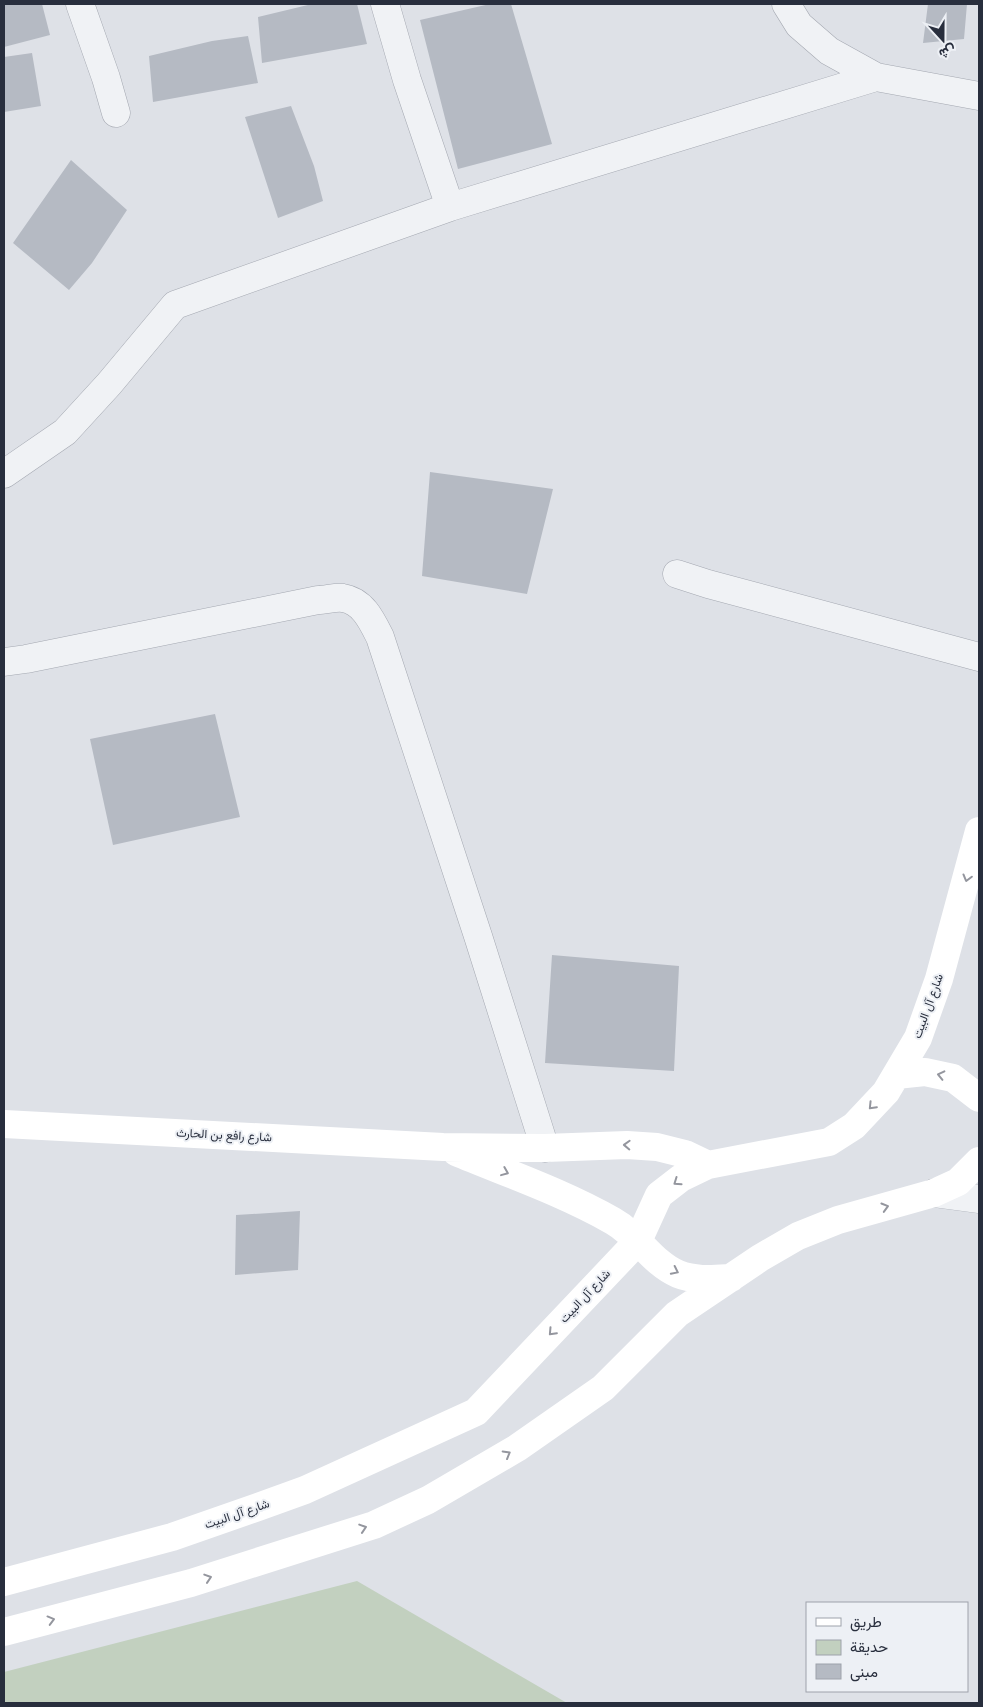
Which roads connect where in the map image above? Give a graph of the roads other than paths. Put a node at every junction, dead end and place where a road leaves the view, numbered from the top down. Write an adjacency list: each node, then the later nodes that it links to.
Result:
1 (80, 4): 6 (street)
2 (385, 4): 7 (street)
3 (786, 4): 4 (street)
4 (876, 76): 5 (street); 7 (street)
5 (979, 96)
6 (116, 113)
7 (450, 207): 8 (street)
8 (4, 474)
9 (677, 574): 10 (street)
10 (979, 657)
11 (4, 662): 17 (street)
12 (979, 831): 13 (street, شارع آل البيت, one-way to 13)
13 (896, 1075): 14 (street, one-way to 13); 19 (street, شارع آل البيت, one-way to 19)
14 (979, 1098)
15 (4, 1124): 16 (street, شارع رافع بن الحارث)
16 (443, 1147): 17 (street, شارع رافع بن الحارث); 22 (street, شارع رافع بن الحارث, one-way to 22)
17 (545, 1148): 19 (street, شارع رافع بن الحارث, one-way to 17)
18 (979, 1161): 20 (street)
19 (708, 1165): 22 (street, شارع آل البيت, one-way to 22)
20 (934, 1193): 21 (street); 23 (street, one-way to 20)
21 (979, 1199)
22 (638, 1241): 23 (street, شارع رافع بن الحارث, one-way to 23); 24 (street, شارع آل البيت, one-way to 24)
23 (731, 1278): 25 (street, one-way to 23)
24 (4, 1582)
25 (4, 1632)

